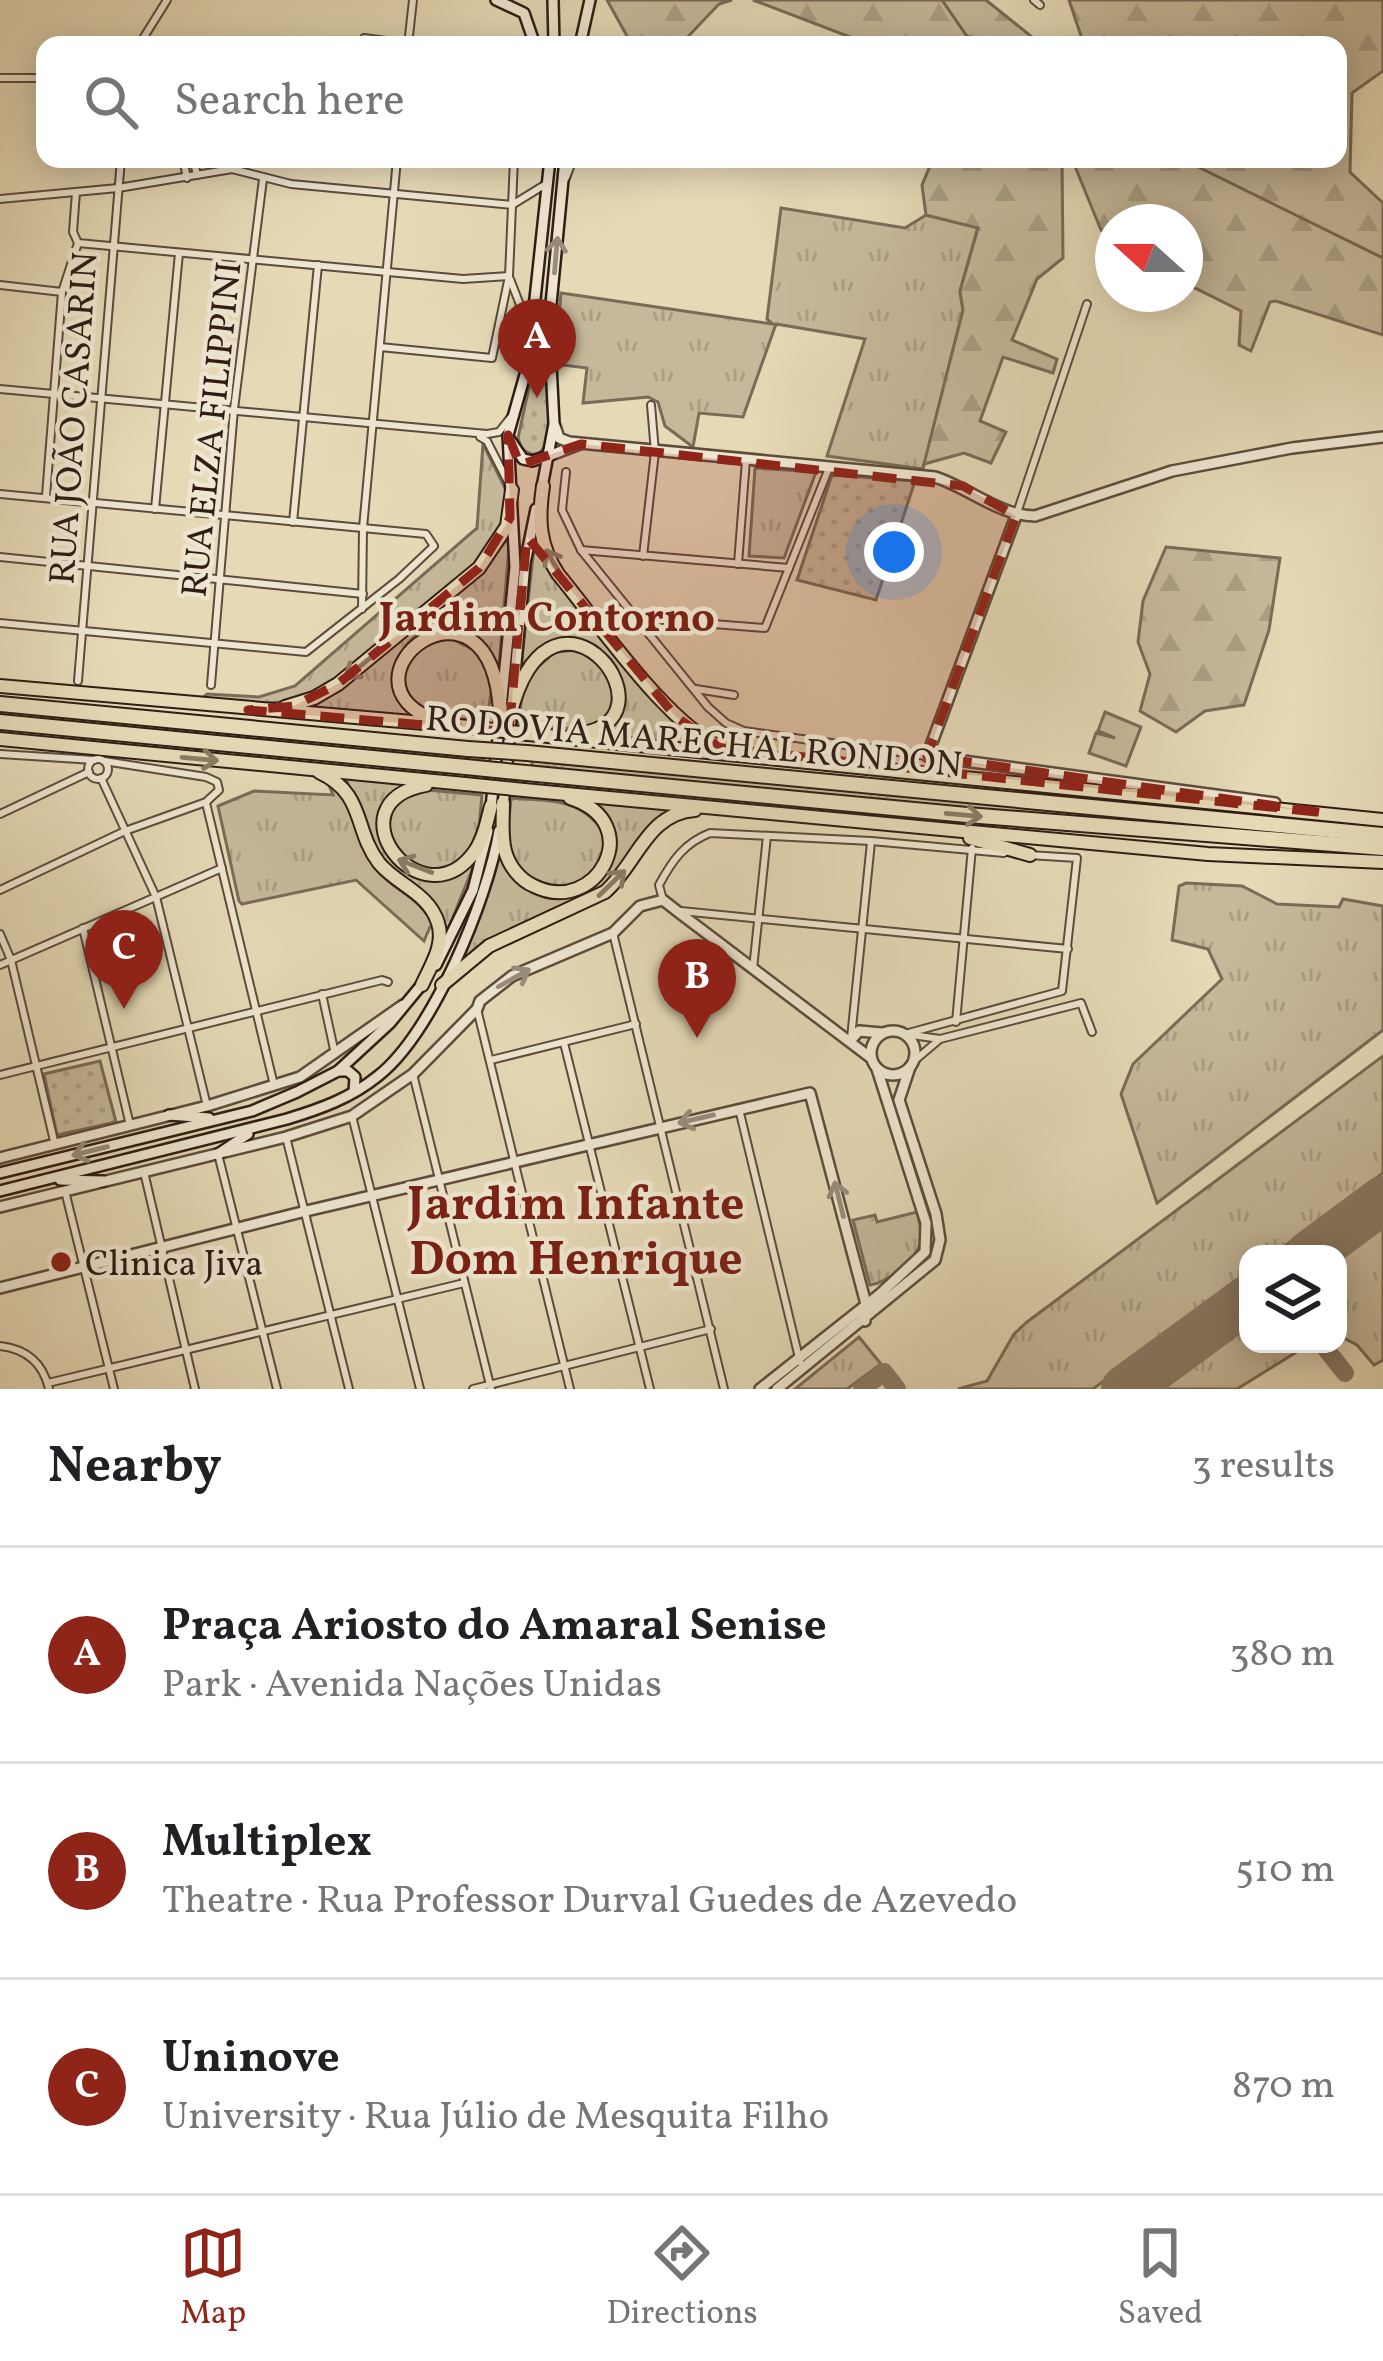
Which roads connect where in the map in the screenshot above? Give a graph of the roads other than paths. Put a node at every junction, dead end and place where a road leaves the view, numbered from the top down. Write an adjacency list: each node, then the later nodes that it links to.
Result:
1 (167, 0): 7 (street)
2 (413, 0): 8 (street)
3 (496, 0): 6 (street)
4 (554, 1): 11 (street)
5 (587, 1): 12 (street)
6 (529, 23): 9 (street); 10 (street)
7 (145, 36)
8 (409, 36)
9 (527, 36)
10 (533, 36)
11 (554, 36)
12 (581, 36)
13 (0, 78): 14 (street)
14 (36, 78)
15 (120, 168): 26 (street, RUA JOÃO CASARIN)
16 (185, 168): 23 (street)
17 (195, 168): 22 (street)
18 (396, 168): 28 (street)
19 (514, 168): 30 (street)
20 (550, 168): 25 (street)
21 (568, 168): 52 (street, one-way to 21)
22 (197, 175): 23 (street); 24 (street)
23 (187, 178): 26 (street)
24 (263, 179): 28 (street); 34 (street, RUA ELZA FILIPPINI)
25 (549, 182): 30 (street); 41 (street)
26 (118, 188): 27 (street); 32 (street, RUA JOÃO CASARIN)
27 (76, 192): 29 (street); 31 (street)
28 (394, 194): 30 (street); 36 (street)
29 (0, 199)
30 (512, 206): 37 (street)
31 (78, 242): 32 (street); 39 (street)
32 (112, 246): 33 (street); 45 (street, RUA JOÃO CASARIN)
33 (179, 253): 34 (street); 46 (street)
34 (256, 258): 35 (street); 48 (street, RUA ELZA FILIPPINI)
35 (318, 266): 36 (street); 50 (street)
36 (387, 272): 37 (street); 42 (street)
37 (509, 276): 41 (street); 42 (street)
38 (0, 285): 39 (street)
39 (62, 292): 44 (street)
40 (1087, 304): 69 (street)
41 (532, 335): 49 (street)
42 (380, 346): 51 (street)
43 (0, 389): 44 (street)
44 (56, 394): 45 (street); 65 (street)
45 (102, 398): 46 (street); 66 (street, RUA JOÃO CASARIN)
46 (165, 403): 48 (street); 67 (street)
47 (651, 405): 57 (street)
48 (234, 409): 50 (street); 68 (street, RUA ELZA FILIPPINI)
49 (515, 410): 53 (street); 54 (street)
50 (304, 415): 51 (street); 70 (street)
51 (374, 422): 53 (street); 71 (street)
52 (554, 424): 56 (street); 58 (street)
53 (472, 433): 63 (street)
54 (508, 435): 58 (street); 63 (street)
55 (1383, 436): 69 (street)
56 (581, 444): 57 (street); 58 (street)
57 (655, 452): 59 (street); 73 (street)
58 (551, 455): 62 (street)
59 (746, 459): 60 (street); 75 (street)
60 (830, 466): 69 (street); 77 (street)
61 (566, 472): 72 (street)
62 (542, 486): 92 (street); 99 (highway, one-way to 62)
63 (512, 490): 91 (highway, one-way to 91); 92 (street)
64 (0, 494): 65 (street)
65 (46, 497): 66 (street)
66 (94, 502): 67 (street); 76 (street, RUA JOÃO CASARIN)
67 (155, 508): 68 (street)
68 (224, 515): 70 (street); 78 (street, RUA ELZA FILIPPINI)
69 (1016, 516): 98 (street)
70 (293, 522): 71 (street)
71 (363, 528): 79 (street); 80 (street)
72 (580, 550): 73 (street); 81 (street)
73 (643, 556): 75 (street)
74 (0, 557): 76 (street)
75 (738, 564): 77 (street)
76 (88, 567): 78 (street); 83 (street, RUA JOÃO CASARIN)
77 (788, 568): 81 (street)
78 (219, 578): 79 (street); 84 (street, RUA ELZA FILIPPINI)
79 (363, 594): 80 (street)
80 (362, 609): 84 (street)
81 (637, 618): 88 (street)
82 (0, 622): 83 (street)
83 (81, 631): 84 (street); 85 (street, RUA JOÃO CASARIN)
84 (214, 644): 86 (street, RUA ELZA FILIPPINI)
85 (78, 681)
86 (211, 685)
87 (0, 686): 91 (highway)
88 (694, 689): 89 (street); 98 (street)
89 (734, 695)
90 (0, 704): 115 (highway, RODOVIA MARECHAL RONDON, bridge)
91 (248, 710): 94 (highway)
92 (505, 714): 94 (highway); 95 (highway); 108 (street)
93 (0, 722): 119 (highway, RODOVIA MARECHAL RONDON, one-way to 119, bridge)
94 (466, 727): 95 (highway, bridge)
95 (536, 735): 99 (highway)
96 (0, 740): 102 (highway, one-way to 102)
97 (0, 754): 100 (street)
98 (927, 756): 111 (street)
99 (755, 758): 111 (highway)
100 (76, 760): 101 (street); 103 (street)
101 (102, 763): 103 (street); 104 (street); 107 (street)
102 (301, 766): 105 (highway); 138 (highway)
103 (89, 771): 104 (street); 110 (street)
104 (101, 778): 114 (street)
105 (463, 784): 106 (highway, bridge); 108 (highway, one-way to 105)
106 (540, 791): 108 (highway); 109 (highway)
107 (206, 802): 114 (street); 122 (street)
108 (497, 805): 138 (street); 139 (street)
109 (734, 809): 113 (highway); 139 (highway, one-way to 109)
110 (0, 814)
111 (1324, 814): 112 (highway)
112 (1383, 820)
113 (940, 829): 120 (highway); 121 (highway)
114 (124, 831): 123 (street); 124 (street)
115 (1383, 835)
116 (767, 836): 117 (street); 125 (street); 127 (street)
117 (871, 841): 118 (street); 129 (street)
118 (972, 848): 120 (street); 132 (street)
119 (1383, 848)
120 (1030, 855): 133 (street)
121 (1383, 862)
122 (223, 868): 124 (street); 143 (street)
123 (0, 890)
124 (156, 897): 128 (street); 146 (street)
125 (663, 900): 126 (street); 130 (street)
126 (677, 911): 127 (street); 136 (street)
127 (759, 918): 129 (street); 136 (street)
128 (83, 928): 134 (street); 153 (street)
129 (862, 928): 132 (street); 151 (street)
130 (614, 933): 142 (street, one-way to 130); 145 (street)
131 (0, 934): 134 (street)
132 (964, 938): 133 (street); 144 (street)
133 (1067, 949): 144 (street)
134 (11, 961): 135 (street); 158 (street)
135 (0, 965)
136 (752, 970): 151 (street)
137 (385, 981): 140 (street)
138 (422, 985): 141 (street)
139 (442, 985): 163 (street)
140 (322, 994): 143 (street); 154 (street)
141 (412, 998): 154 (street); 159 (street)
142 (477, 1009): 155 (street); 160 (street)
143 (255, 1012): 146 (street); 162 (street)
144 (956, 1022): 149 (street)
145 (636, 1024): 152 (street); 170 (street)
146 (188, 1028): 153 (street); 164 (street)
147 (1092, 1032): 150 (street)
148 (881, 1033): 149 (street); 151 (street); 156 (street)
149 (905, 1034): 150 (street); 157 (street)
150 (940, 1039): 157 (street)
151 (850, 1041): 156 (street)
152 (564, 1043): 155 (street); 175 (street)
153 (110, 1046): 158 (street); 169 (street)
154 (335, 1054): 162 (street)
155 (491, 1060): 179 (street)
156 (874, 1064): 157 (street); 196 (street)
157 (912, 1064): 200 (street)
158 (37, 1066): 161 (street); 174 (street)
159 (338, 1071): 163 (street); 168 (street)
160 (413, 1074): 167 (street); 184 (street)
161 (0, 1075)
162 (274, 1085): 164 (street)
163 (354, 1092): 171 (street)
164 (207, 1106): 166 (street)
165 (739, 1108): 170 (street, one-way to 170); 195 (street, one-way to 165); 206 (street)
166 (170, 1115): 168 (street); 169 (street)
167 (352, 1116): 173 (street); 187 (street)
168 (220, 1119): 172 (street)
169 (130, 1125): 174 (street)
170 (662, 1126): 175 (street); 201 (street)
171 (257, 1128): 176 (street); 177 (street)
172 (179, 1130): 177 (street); 181 (street, one-way to 181)
173 (286, 1137): 176 (street); 189 (street)
174 (55, 1145): 178 (street)
175 (589, 1146): 179 (street); 204 (street)
176 (218, 1154): 180 (street); 190 (street)
177 (138, 1156): 180 (street); 182 (street)
178 (0, 1158)
179 (515, 1162): 184 (street); 207 (street)
180 (143, 1172): 183 (street); 191 (street)
181 (0, 1173)
182 (49, 1179): 183 (street); 185 (street)
183 (103, 1181): 186 (street)
184 (441, 1181): 187 (street); 193 (street)
185 (0, 1191)
186 (65, 1191): 188 (street); 192 (street)
187 (373, 1198): 189 (street); 197 (street)
188 (0, 1207)
189 (302, 1212): 190 (street); 199 (street)
190 (237, 1232): 191 (street); 202 (street)
191 (160, 1250): 192 (street); 205 (street)
192 (85, 1267): 194 (street); 208 (street)
193 (464, 1283): 197 (street); 210 (street)
194 (0, 1288)
195 (862, 1289): 196 (street); 198 (street)
196 (880, 1294): 198 (street)
197 (397, 1296): 199 (street); 215 (street)
198 (866, 1304): 200 (street); 206 (street)
199 (328, 1313): 202 (street); 214 (street)
200 (865, 1321): 206 (street)
201 (710, 1329): 204 (street); 219 (street)
202 (262, 1332): 205 (street); 213 (street)
203 (0, 1346): 209 (street)
204 (640, 1348): 207 (street); 218 (street)
205 (185, 1352): 208 (street); 212 (street)
206 (801, 1363): 220 (street); 221 (street)
207 (564, 1365): 210 (street); 217 (street)
208 (110, 1369): 209 (street); 211 (street)
209 (49, 1386)
210 (490, 1387): 216 (street)
211 (115, 1389)
212 (195, 1389)
213 (277, 1389)
214 (349, 1389)
215 (419, 1389)
216 (473, 1389)
217 (570, 1389)
218 (650, 1389)
219 (724, 1389)
220 (760, 1389)
221 (777, 1389)

